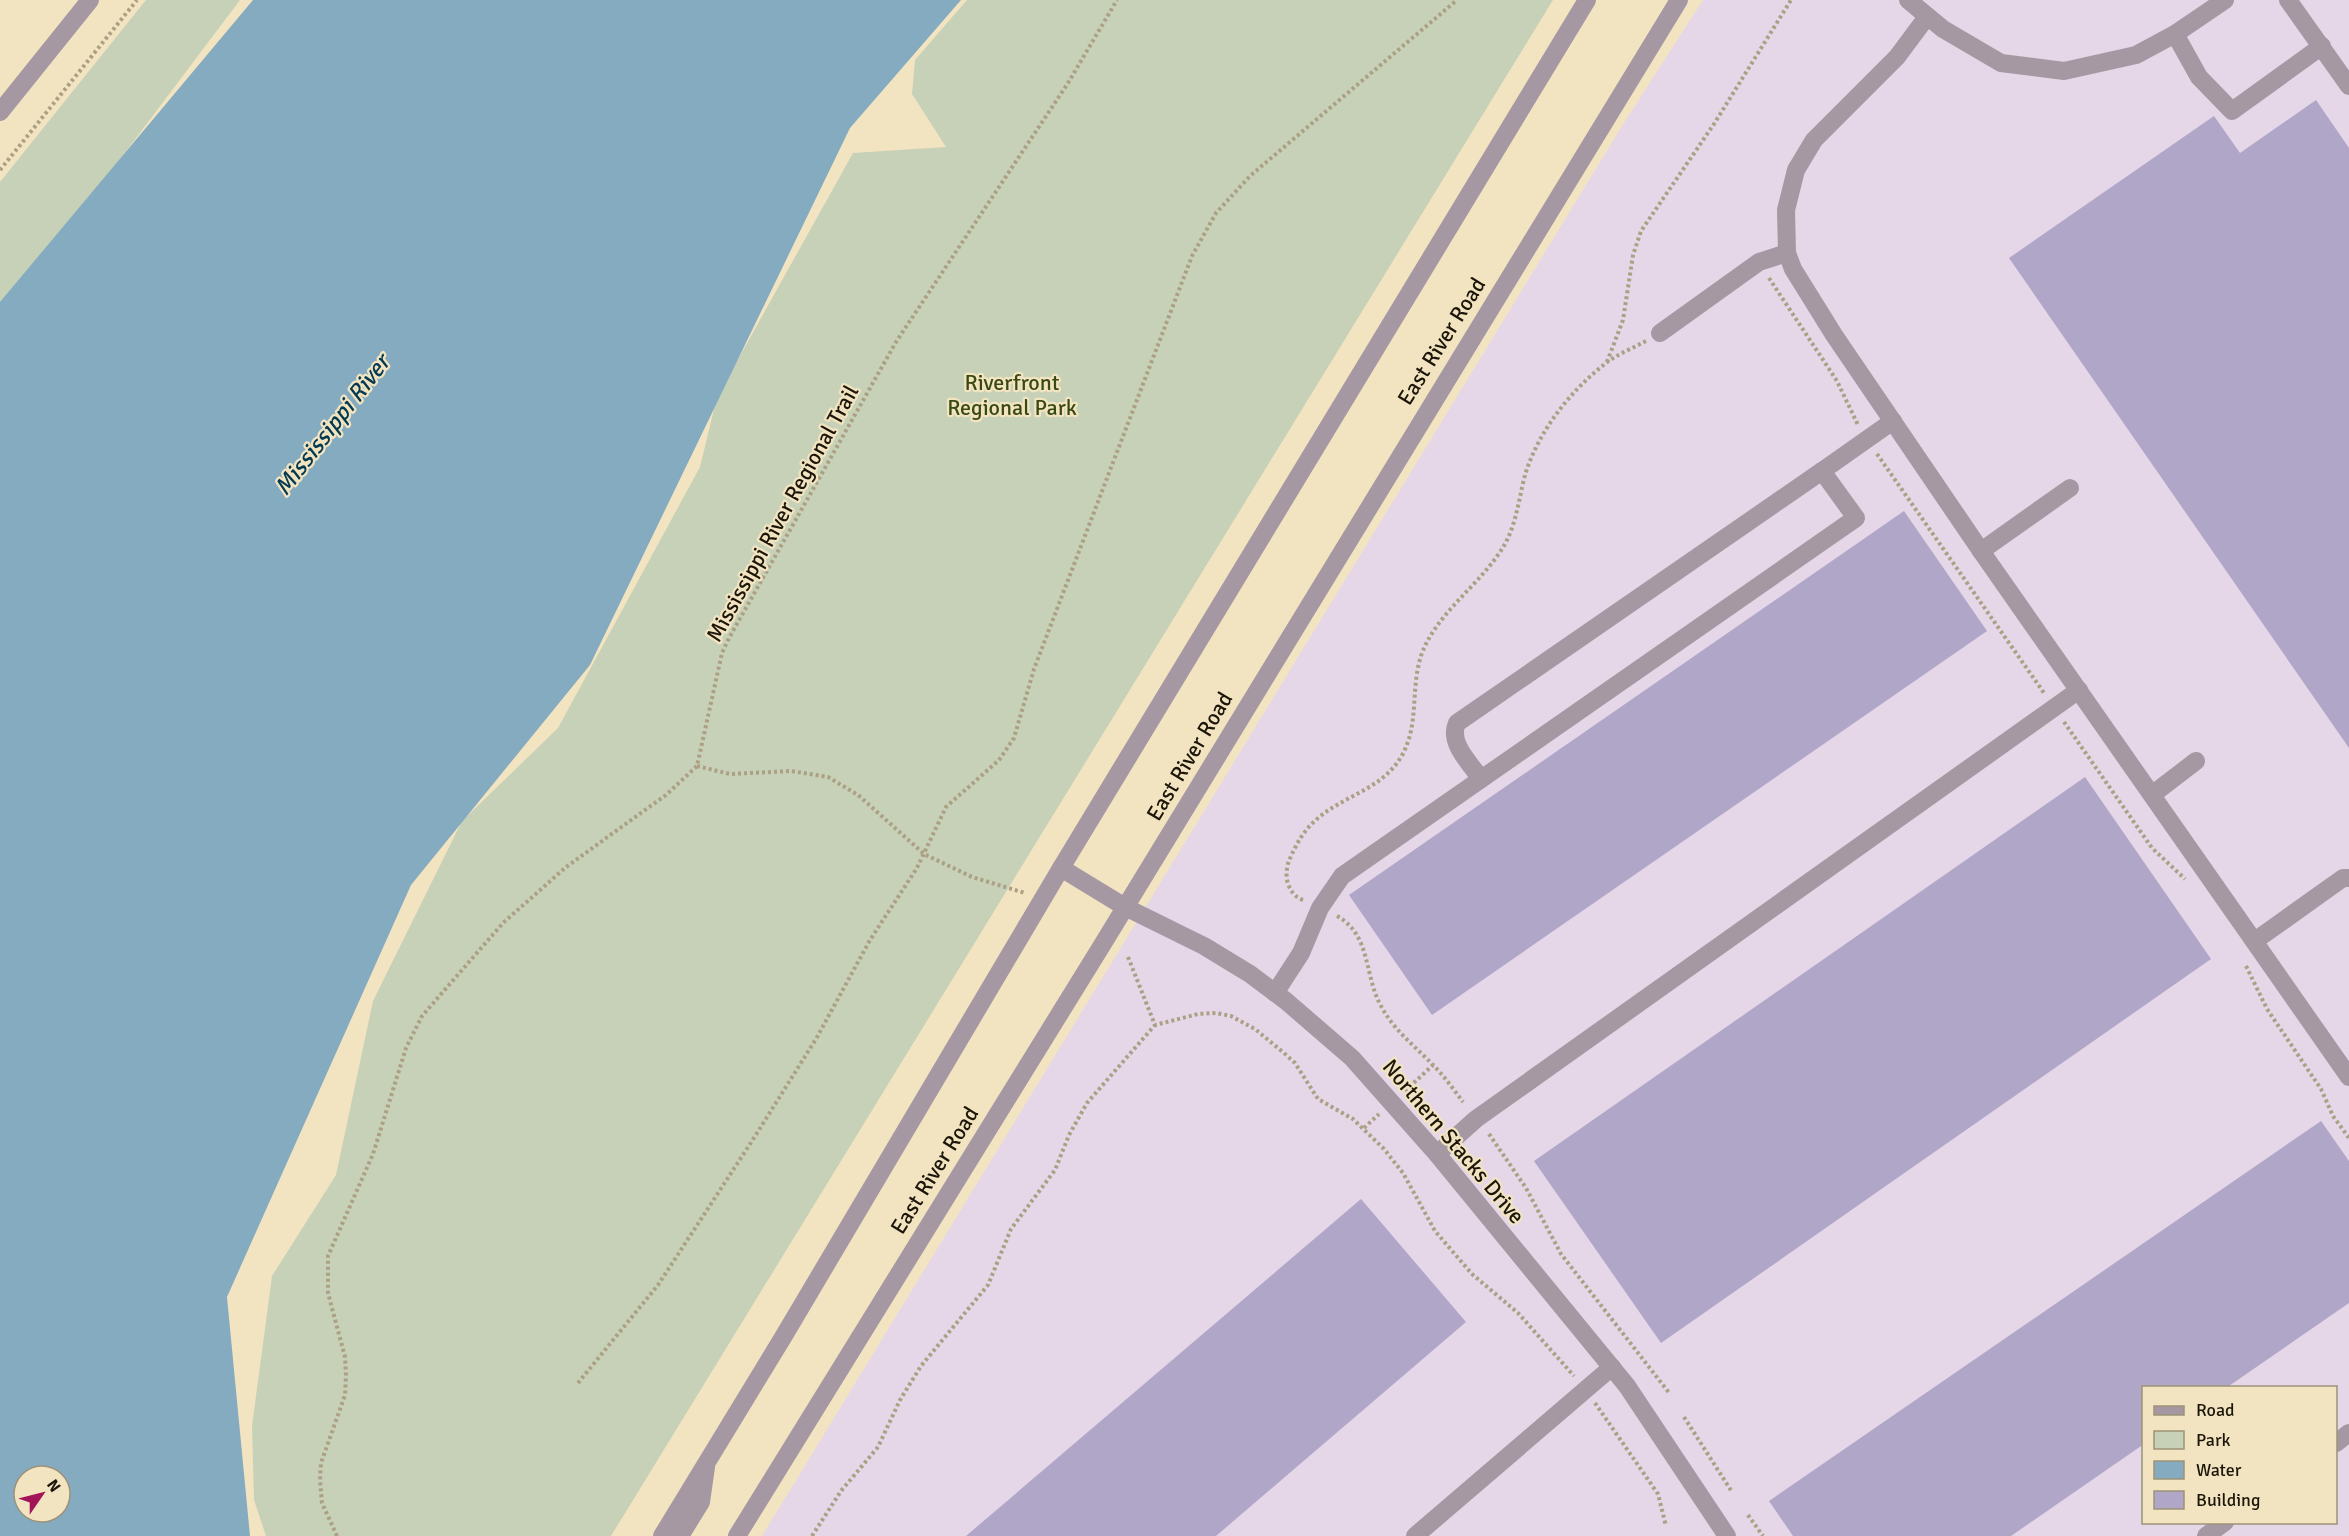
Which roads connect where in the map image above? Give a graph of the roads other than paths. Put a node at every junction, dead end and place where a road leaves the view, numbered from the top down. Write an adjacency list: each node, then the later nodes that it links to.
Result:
1 (90, 0): 11 (street)
2 (1587, 0): 22 (street, East River Road)
3 (1679, 0): 24 (street, East River Road)
4 (1908, 0): 7 (street)
5 (2224, 0): 8 (street)
6 (2288, 0): 9 (street)
7 (1926, 18): 8 (street); 12 (street)
8 (2175, 34): 9 (street)
9 (2322, 46): 10 (street)
10 (2349, 86)
11 (0, 112)
12 (1787, 252): 13 (street); 14 (street)
13 (1660, 333)
14 (1893, 421): 15 (street); 17 (street)
15 (1822, 471): 20 (street); 20 (street)
16 (2070, 488): 17 (street)
17 (1981, 551): 18 (street)
18 (2079, 690): 21 (street); 28 (street)
19 (2196, 761): 21 (street)
20 (1481, 779): 26 (street)
21 (2153, 794): 25 (street)
22 (1061, 868): 24 (street, Northern Stacks Drive); 32 (street, East River Road)
23 (2349, 878): 25 (street)
24 (1125, 907): 26 (street, Northern Stacks Drive); 36 (street, East River Road)
25 (2256, 940): 27 (street)
26 (1275, 993): 28 (street, Northern Stacks Drive)
27 (2349, 1077)
28 (1437, 1154): 29 (street, Northern Stacks Drive)
29 (1612, 1367): 37 (street); 38 (street, Northern Stacks Drive)
30 (2349, 1433): 31 (street)
31 (2337, 1442)
32 (708, 1459): 34 (street, East River Road); 35 (street)
33 (2222, 1524): 39 (street)
34 (662, 1536)
35 (680, 1536)
36 (737, 1536)
37 (1415, 1536)
38 (1726, 1536)
39 (2206, 1536)

